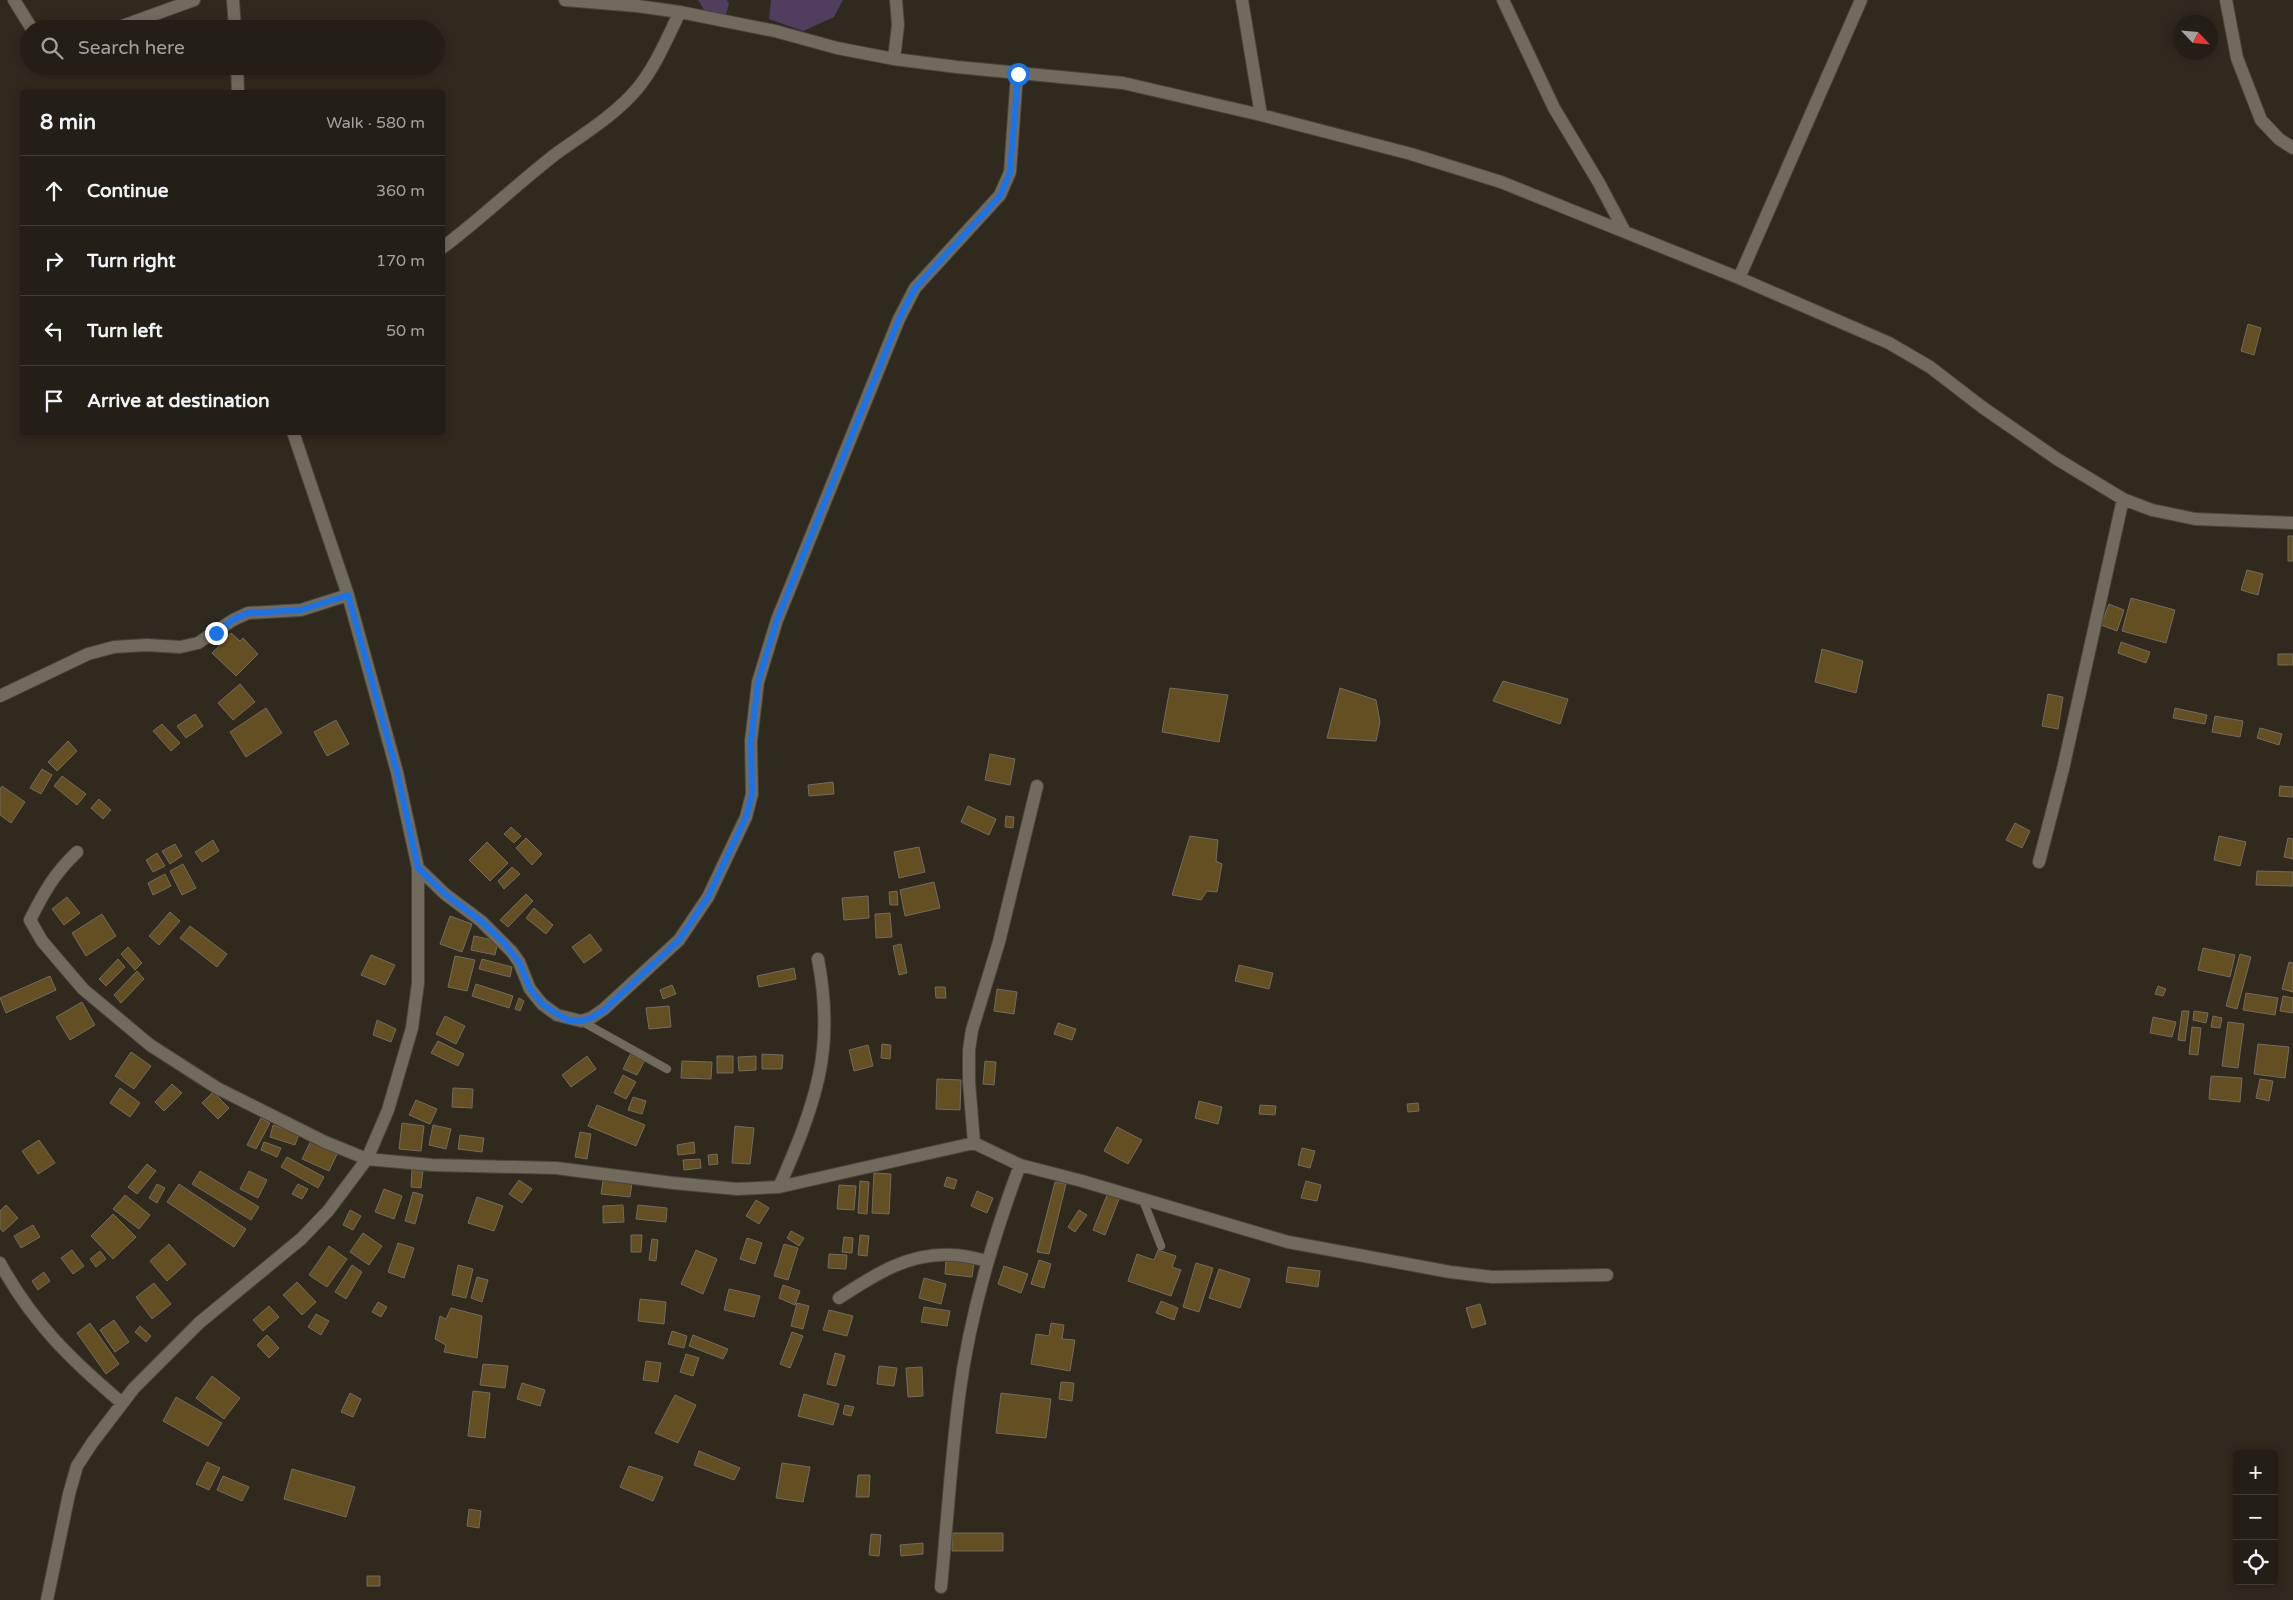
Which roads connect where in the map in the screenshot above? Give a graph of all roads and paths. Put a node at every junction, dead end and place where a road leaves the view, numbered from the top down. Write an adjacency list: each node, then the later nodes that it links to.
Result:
1 (14, 0): 11 (street)
2 (194, 0): 12 (street)
3 (233, 0): 13 (street)
4 (565, 0): 10 (street)
5 (896, 0): 14 (street)
6 (1242, 0): 18 (street)
7 (1503, 0): 20 (street)
8 (1861, 0): 22 (street)
9 (2226, 0): 19 (street)
10 (680, 12): 14 (street); 21 (street)
11 (26, 20)
12 (139, 20)
13 (234, 20)
14 (894, 59): 15 (street)
15 (1018, 74): 18 (street); 33 (street)
16 (237, 75): 17 (street)
17 (238, 90)
18 (1261, 115): 20 (street)
19 (2293, 148)
20 (1625, 232): 22 (street)
21 (445, 246)
22 (1739, 278): 24 (street)
23 (294, 435): 26 (street)
24 (2123, 499): 25 (street); 30 (street)
25 (2293, 523)
26 (348, 595): 27 (street); 31 (street)
27 (0, 696)
28 (1037, 786): 35 (street)
29 (78, 852): 36 (street)
30 (2039, 862)
31 (418, 868): 33 (street); 36 (street)
32 (818, 960): 38 (street)
33 (581, 1021): 34 (lane)
34 (667, 1069)
35 (974, 1143): 37 (street); 38 (street)
36 (367, 1159): 38 (street); 45 (street)
37 (1020, 1165): 39 (street); 41 (street)
38 (779, 1187)
39 (1143, 1200): 40 (lane); 43 (street)
40 (1161, 1246)
41 (988, 1262): 44 (street); 46 (street)
42 (0, 1263): 45 (street)
43 (1606, 1275)
44 (839, 1298)
45 (122, 1403): 47 (street)
46 (942, 1587)
47 (47, 1600)

